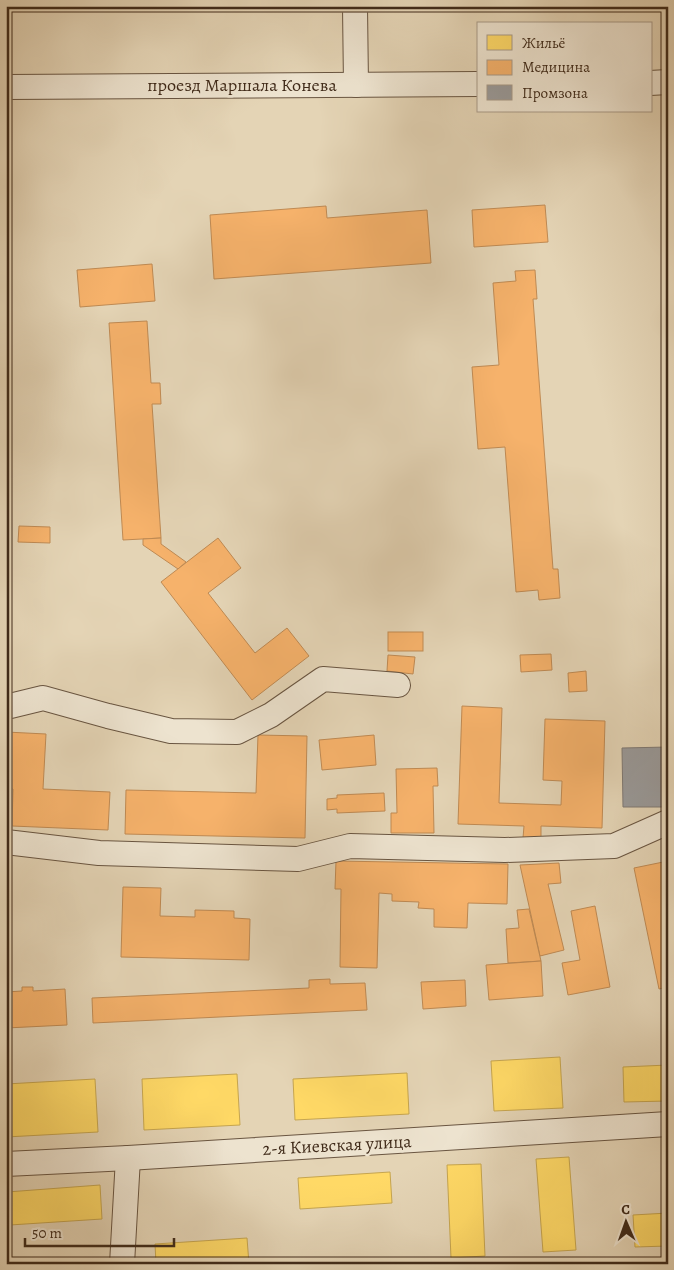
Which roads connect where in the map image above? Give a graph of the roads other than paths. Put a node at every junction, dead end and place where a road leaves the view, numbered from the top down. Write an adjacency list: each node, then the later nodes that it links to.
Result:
1 (356, 7): 4 (street)
2 (668, 82): 3 (street)
3 (652, 83)
4 (356, 84): 5 (street, проезд Маршала Конева); 6 (street, проезд Маршала Конева)
5 (477, 84)
6 (6, 87)
7 (398, 685): 8 (street)
8 (6, 707)
9 (668, 822): 10 (street)
10 (6, 842)
11 (668, 1124): 12 (street, 2-я Киевская улица)
12 (128, 1158): 13 (street, 2-я Киевская улица); 14 (street)
13 (6, 1164)
14 (122, 1264)

